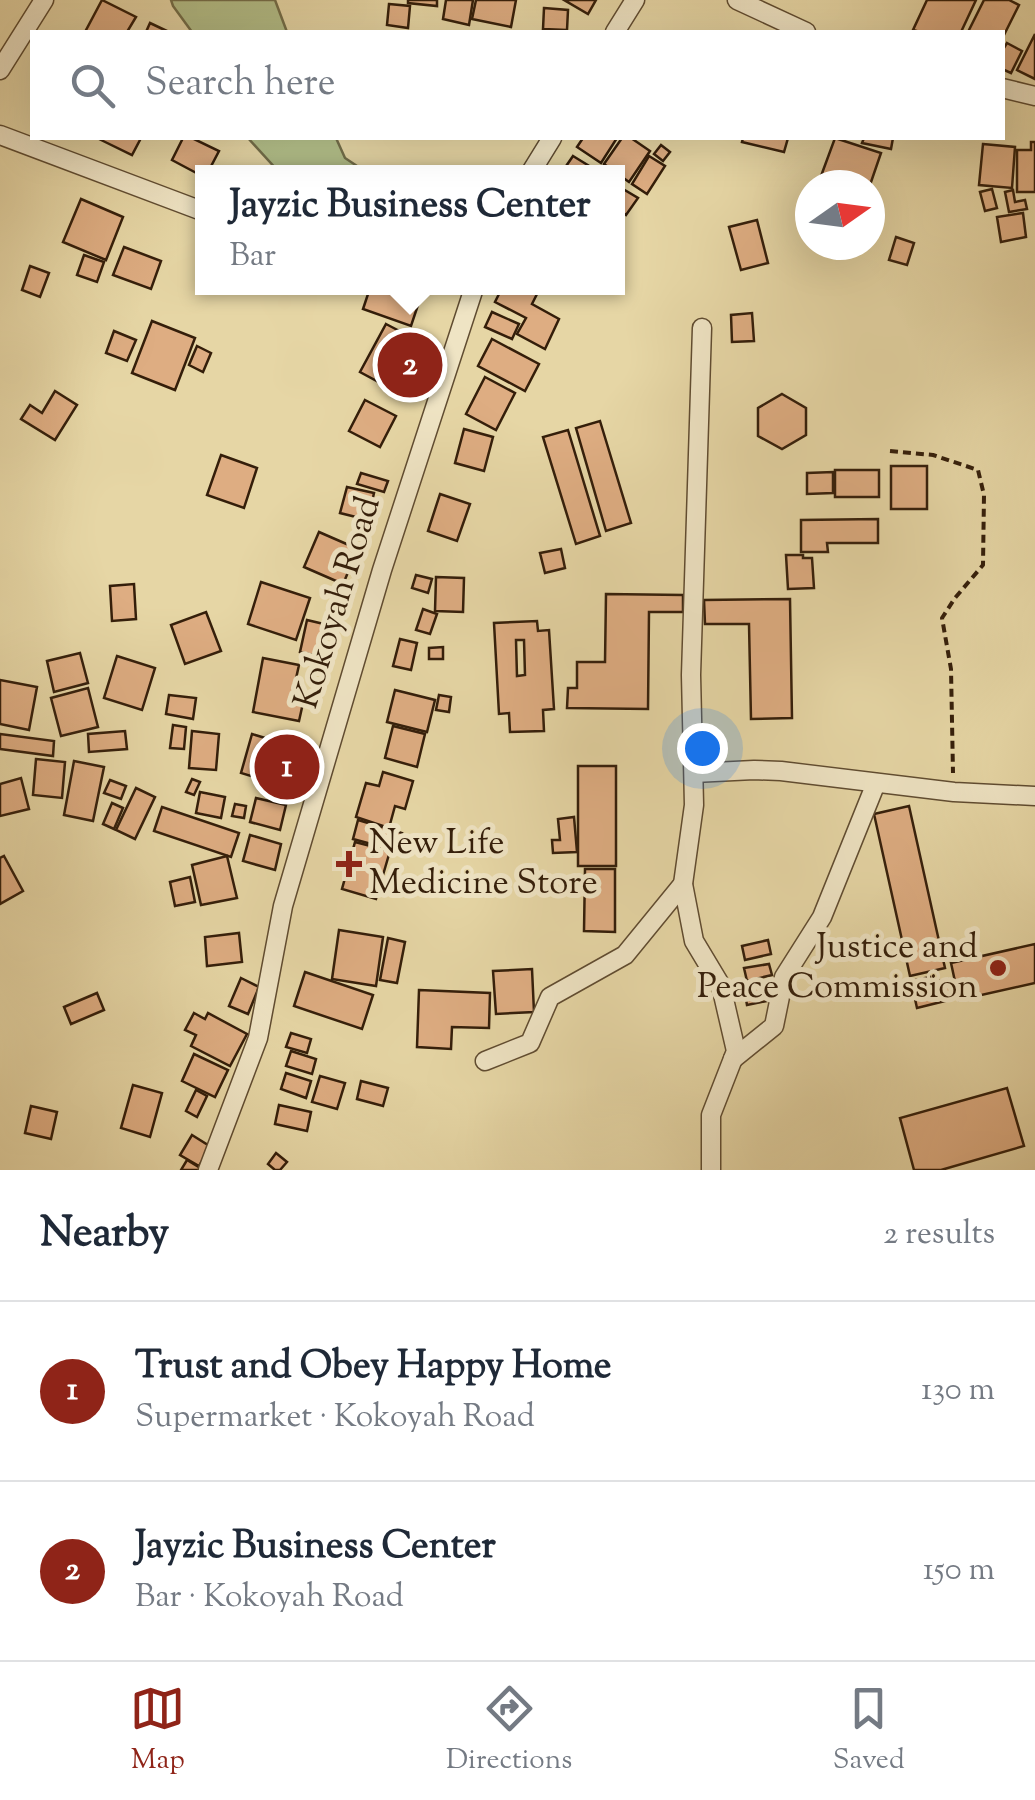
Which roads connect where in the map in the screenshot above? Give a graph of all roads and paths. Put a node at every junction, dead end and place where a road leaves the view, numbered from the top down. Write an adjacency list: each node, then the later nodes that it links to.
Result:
1 (44, 0): 6 (street)
2 (635, 0): 4 (street)
3 (737, 0): 5 (street)
4 (616, 30)
5 (802, 30)
6 (0, 70)
7 (1005, 89): 8 (street)
8 (1035, 96)
9 (0, 136): 12 (street)
10 (551, 140): 11 (street)
11 (535, 165)
12 (195, 208)
13 (472, 295): 23 (street, Kokoyah Road)
14 (702, 328): 16 (street)
15 (890, 451): 18 (path)
16 (694, 773): 17 (street); 20 (street)
17 (876, 783): 18 (street); 21 (street)
18 (954, 792): 19 (street)
19 (1035, 796)
20 (682, 884): 21 (street); 22 (street)
21 (733, 1060): 24 (street)
22 (484, 1061)
23 (208, 1170)
24 (712, 1170)

